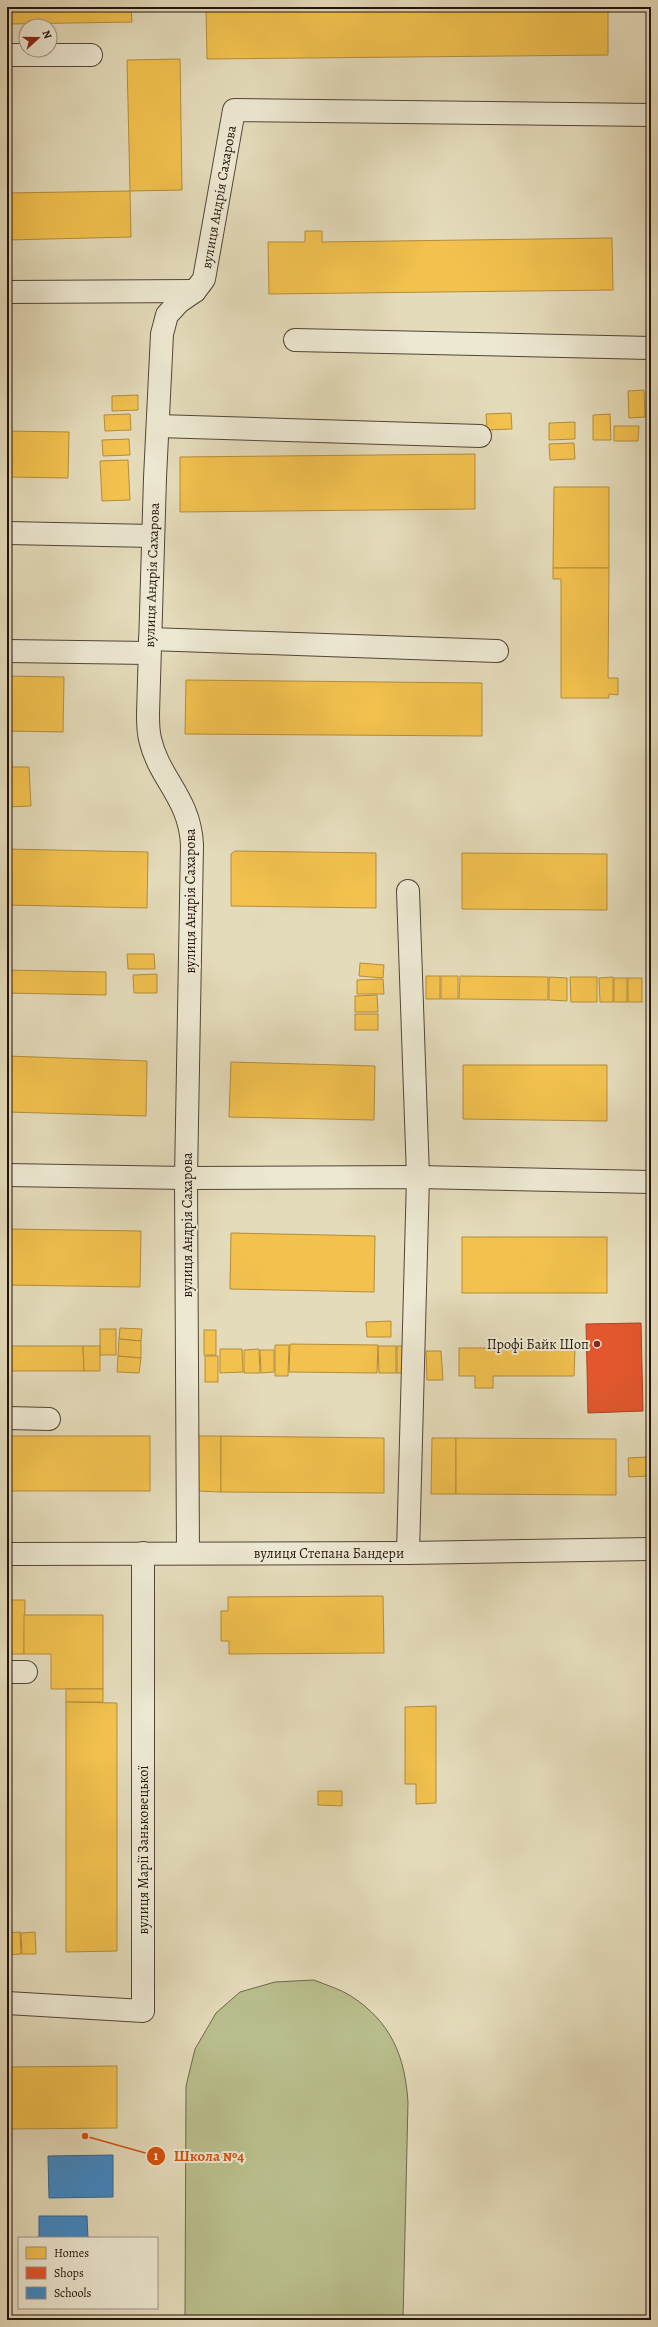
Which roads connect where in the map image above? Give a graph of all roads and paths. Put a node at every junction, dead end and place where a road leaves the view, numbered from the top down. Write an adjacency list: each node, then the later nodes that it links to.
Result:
1 (7, 55): 2 (street)
2 (91, 55)
3 (651, 115): 4 (street, вулиця Андрія Сахарова)
4 (195, 291): 5 (street); 8 (street, вулиця Андрія Сахарова)
5 (7, 292)
6 (295, 340): 7 (street)
7 (651, 348)
8 (158, 426): 9 (street); 11 (street, вулиця Андрія Сахарова)
9 (480, 436)
10 (7, 533): 11 (street)
11 (153, 536): 12 (street, вулиця Андрія Сахарова)
12 (150, 646): 13 (street); 14 (street); 18 (street, вулиця Андрія Сахарова)
13 (7, 651)
14 (497, 651)
15 (408, 891): 17 (street)
16 (7, 1175): 18 (street)
17 (418, 1177): 18 (street); 19 (street); 26 (street)
18 (186, 1178): 24 (street, вулиця Андрія Сахарова)
19 (651, 1182)
20 (7, 1418): 21 (street)
21 (49, 1418)
22 (651, 1549): 26 (street, вулиця Степана Бандери)
23 (143, 1553): 24 (street, вулиця Степана Бандери); 25 (street, вулиця Степана Бандери); 27 (street, вулиця Марії Заньковецької)
24 (188, 1553): 26 (street, вулиця Степана Бандери)
25 (7, 1554)
26 (408, 1554)
27 (7, 2003)

